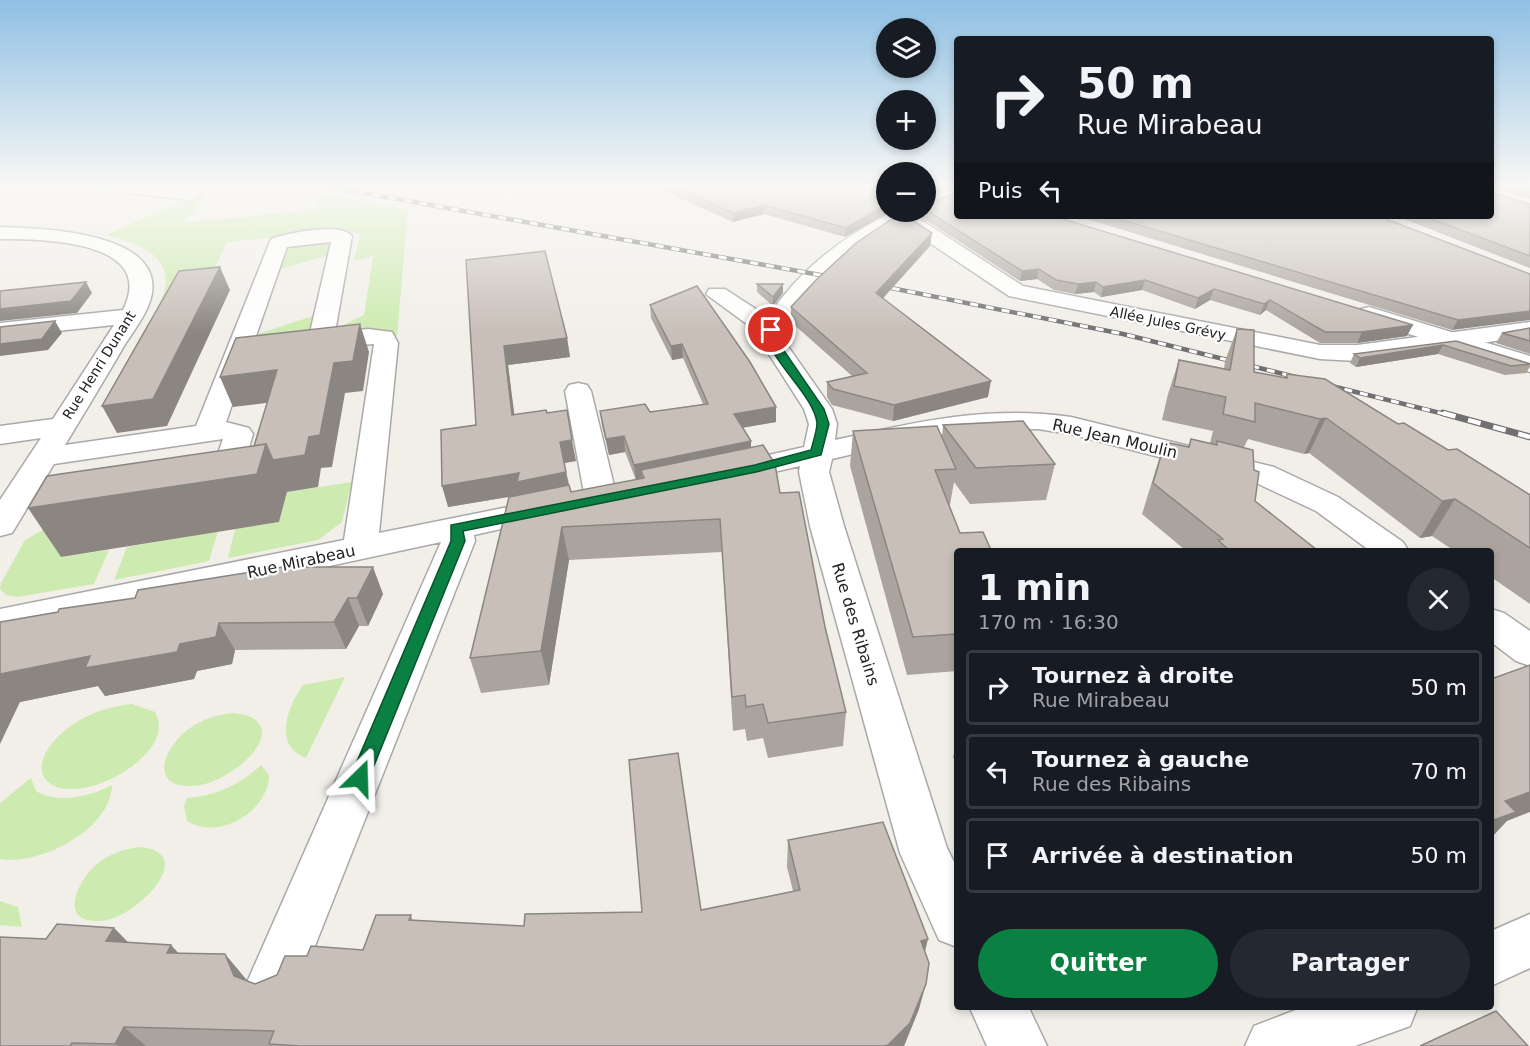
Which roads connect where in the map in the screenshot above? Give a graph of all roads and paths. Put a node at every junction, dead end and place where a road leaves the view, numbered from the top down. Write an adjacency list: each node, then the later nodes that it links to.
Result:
1 (32, 235): 6 (street, Rue Henri Dunant)
2 (866, 235): 9 (street)
3 (935, 235): 10 (street, Allée Jules Grévy)
4 (717, 294): 9 (street)
5 (1344, 307): 10 (street)
6 (131, 316): 8 (street); 15 (street, Rue Henri Dunant)
7 (1530, 329): 10 (street, Allée Jules Grévy)
8 (0, 330)
9 (771, 330): 18 (street, Rue des Ribains)
10 (1458, 341): 13 (street)
11 (268, 346): 12 (street)
12 (237, 350): 16 (street); 27 (street)
13 (1530, 364)
14 (578, 391): 23 (street)
15 (62, 426): 17 (street); 19 (street, Rue Henri Dunant)
16 (208, 433): 19 (street); 21 (street)
17 (0, 435)
18 (817, 453): 20 (street); 28 (street, Rue Jean Moulin); 32 (street, Rue des Ribains)
19 (42, 457): 25 (street, Rue Henri Dunant)
20 (700, 479)
21 (188, 489)
22 (634, 492): 23 (street, Rue Mirabeau)
23 (601, 498): 26 (street, Rue Mirabeau)
24 (37, 515): 25 (street)
25 (1, 523)
26 (456, 528): 27 (street, Rue Mirabeau); 35 (street)
27 (360, 548): 29 (street, Rue Mirabeau)
28 (1388, 548)
29 (0, 623)
30 (1494, 625): 31 (street)
31 (1530, 651)
32 (954, 916)
33 (1530, 940): 34 (street)
34 (1494, 958)
35 (275, 980)
36 (999, 1010): 38 (street)
37 (1378, 1010): 39 (street)
38 (1018, 1046)
39 (1274, 1046)

